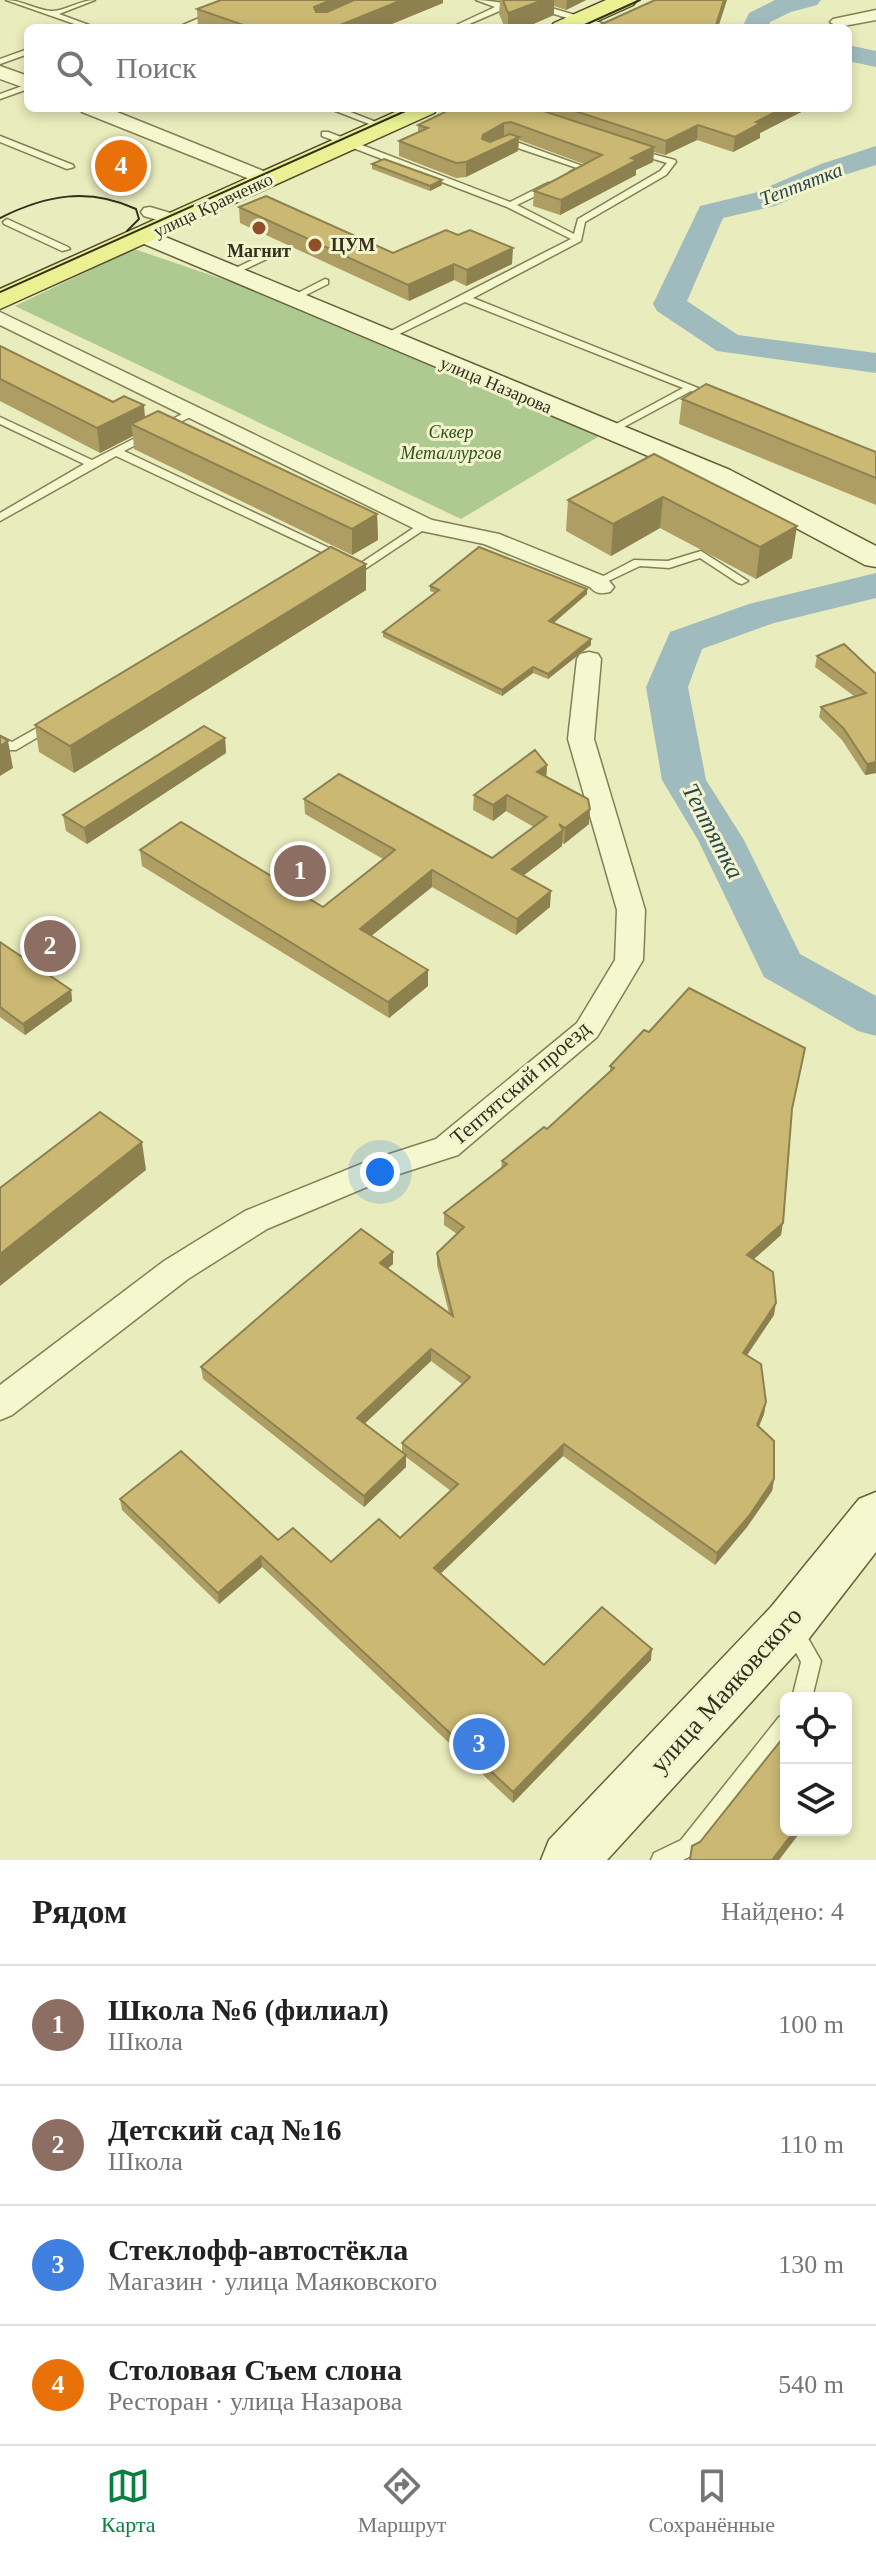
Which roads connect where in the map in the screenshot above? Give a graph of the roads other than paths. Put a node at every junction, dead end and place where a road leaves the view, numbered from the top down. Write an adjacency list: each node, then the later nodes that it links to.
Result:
1 (10, 0): 8 (lane)
2 (91, 0): 8 (lane)
3 (480, 0): 6 (lane)
4 (625, 0): 15 (main road)
5 (650, 5): 16 (main road)
6 (502, 7): 13 (lane); 14 (lane)
7 (223, 11): 12 (lane)
8 (52, 14): 11 (lane)
9 (876, 15): 10 (street)
10 (838, 22)
11 (79, 24)
12 (190, 24)
13 (463, 24)
14 (583, 24)
15 (588, 24)
16 (589, 24)
17 (24, 53): 18 (lane)
18 (0, 62)
19 (0, 72): 20 (street)
20 (24, 83)
21 (24, 87): 22 (lane)
22 (0, 97)
23 (99, 112): 31 (street)
24 (405, 112): 25 (main road, улица Кравченко)
25 (376, 118): 26 (main road, улица Кравченко); 26 (lane)
26 (335, 128): 31 (main road, улица Кравченко); 32 (lane)
27 (0, 139): 30 (lane)
28 (630, 148): 35 (lane)
29 (488, 152): 32 (lane)
30 (70, 167)
31 (257, 175): 33 (main road, улица Кравченко)
32 (510, 205): 35 (lane)
33 (161, 218): 36 (main road, улица Кравченко); 38 (main road, улица Назарова); 43 (main road, улица Кравченко)
34 (7, 222): 36 (lane)
35 (578, 239): 41 (lane)
36 (65, 249): 39 (main road, улица Кравченко)
37 (268, 256): 38 (lane)
38 (230, 273): 42 (main road, улица Назарова)
39 (0, 278)
40 (325, 282): 42 (lane)
41 (465, 298): 45 (lane); 46 (lane)
42 (291, 299): 45 (main road, улица Назарова)
43 (0, 300)
44 (0, 318): 48 (street)
45 (384, 338): 50 (main road, улица Назарова)
46 (691, 387): 47 (lane); 50 (lane)
47 (719, 399)
48 (194, 411): 51 (lane); 54 (street)
49 (0, 420): 52 (lane)
50 (609, 432): 56 (main road, улица Назарова)
51 (117, 452): 52 (lane); 55 (lane)
52 (92, 464): 53 (lane)
53 (0, 518)
54 (425, 525): 55 (lane); 59 (street)
55 (333, 555): 57 (lane)
56 (872, 556)
57 (319, 563)
58 (742, 581): 59 (lane)
59 (600, 584)
60 (589, 659): 63 (street, Тептятский проезд)
61 (65, 715): 62 (lane)
62 (0, 740)
63 (0, 1405)
64 (876, 1514): 65 (main road, улица Маяковского)
65 (789, 1624): 66 (lane); 68 (main road, улица Маяковского)
66 (803, 1692)
67 (780, 1732): 69 (lane)
68 (576, 1859)
69 (661, 1860)

